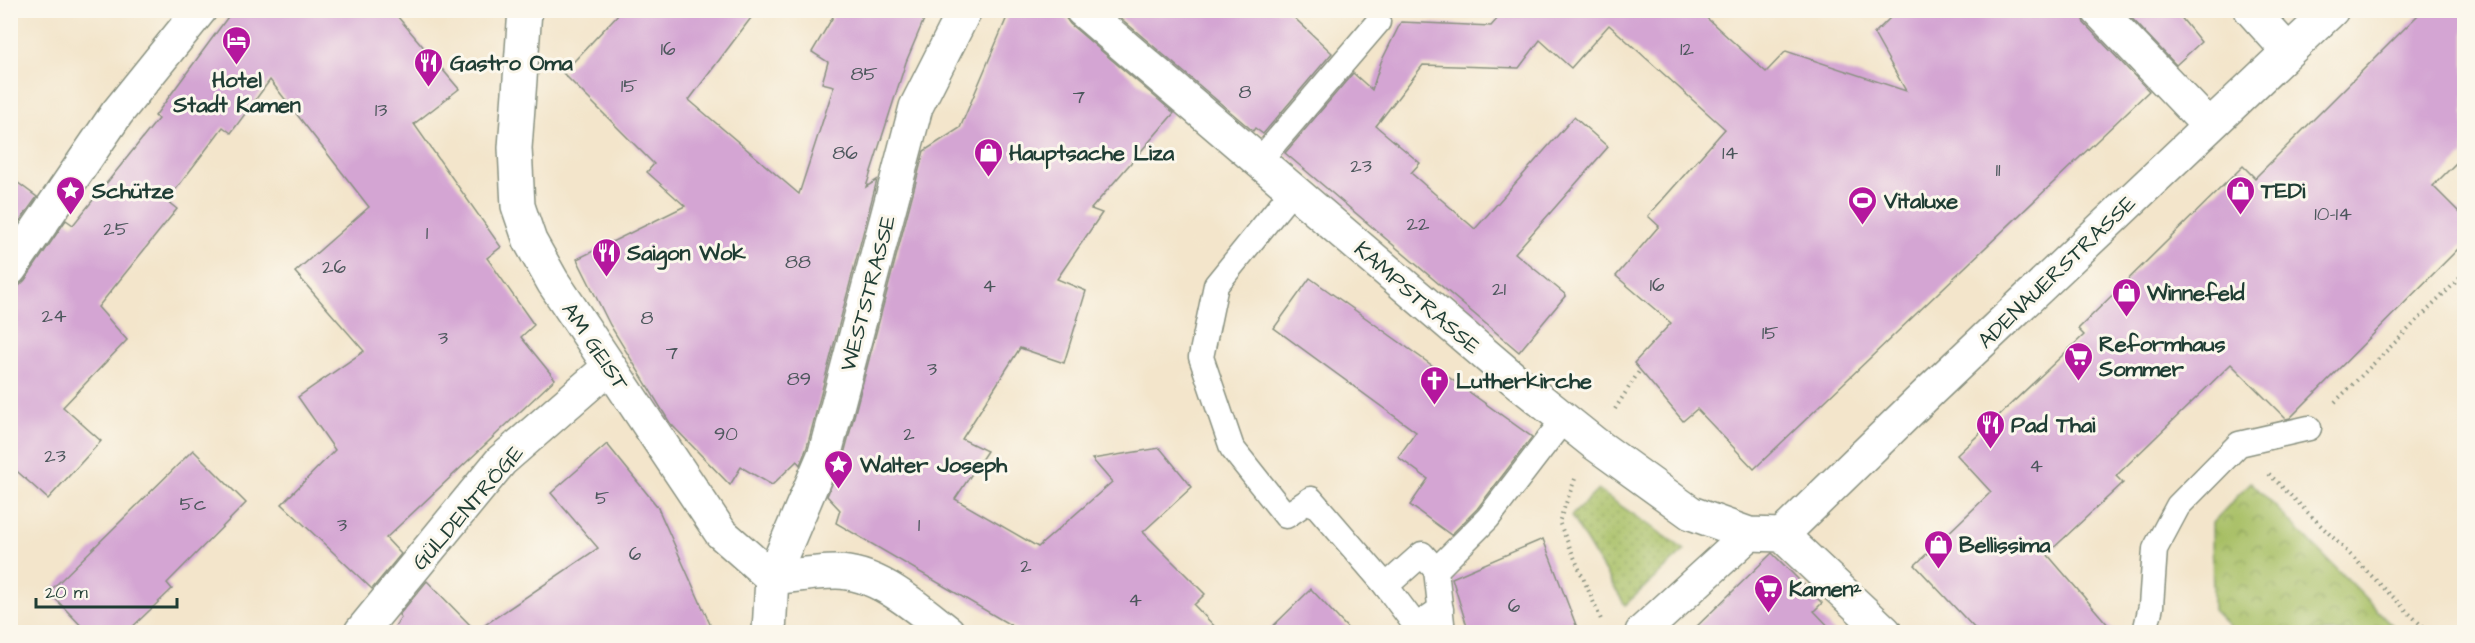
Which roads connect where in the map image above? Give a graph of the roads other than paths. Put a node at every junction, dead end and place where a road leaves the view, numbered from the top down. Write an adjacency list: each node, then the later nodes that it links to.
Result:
1 (200, 10): 13 (street)
2 (525, 10): 14 (street, AM GEIST)
3 (965, 10): 20 (street, WESTSTRASSE)
4 (1082, 10): 11 (street, KAMPSTRASSE)
5 (2098, 10): 10 (street)
6 (2251, 10): 9 (street)
7 (2332, 10): 9 (street, ADENAUERSTRASSE)
8 (1378, 22): 11 (lane)
9 (2288, 51): 10 (street, ADENAUERSTRASSE)
10 (2209, 126): 18 (street, ADENAUERSTRASSE)
11 (1259, 161): 12 (street, KAMPSTRASSE)
12 (1293, 190): 15 (street, KAMPSTRASSE); 21 (lane)
13 (10, 269)
14 (609, 367): 20 (street, AM GEIST); 23 (street, GÜLDENTRÖGE)
15 (1564, 419): 17 (street, KAMPSTRASSE); 19 (lane)
16 (2309, 428): 28 (lane)
17 (1749, 534): 18 (street, KAMPSTRASSE); 26 (street)
18 (1782, 535): 27 (street)
19 (1436, 570): 21 (lane); 22 (lane)
20 (771, 578): 24 (street); 25 (street)
21 (1386, 586): 22 (lane)
22 (1442, 621)
23 (361, 633)
24 (769, 633)
25 (948, 633)
26 (1642, 633)
27 (1885, 633)
28 (2145, 633)

